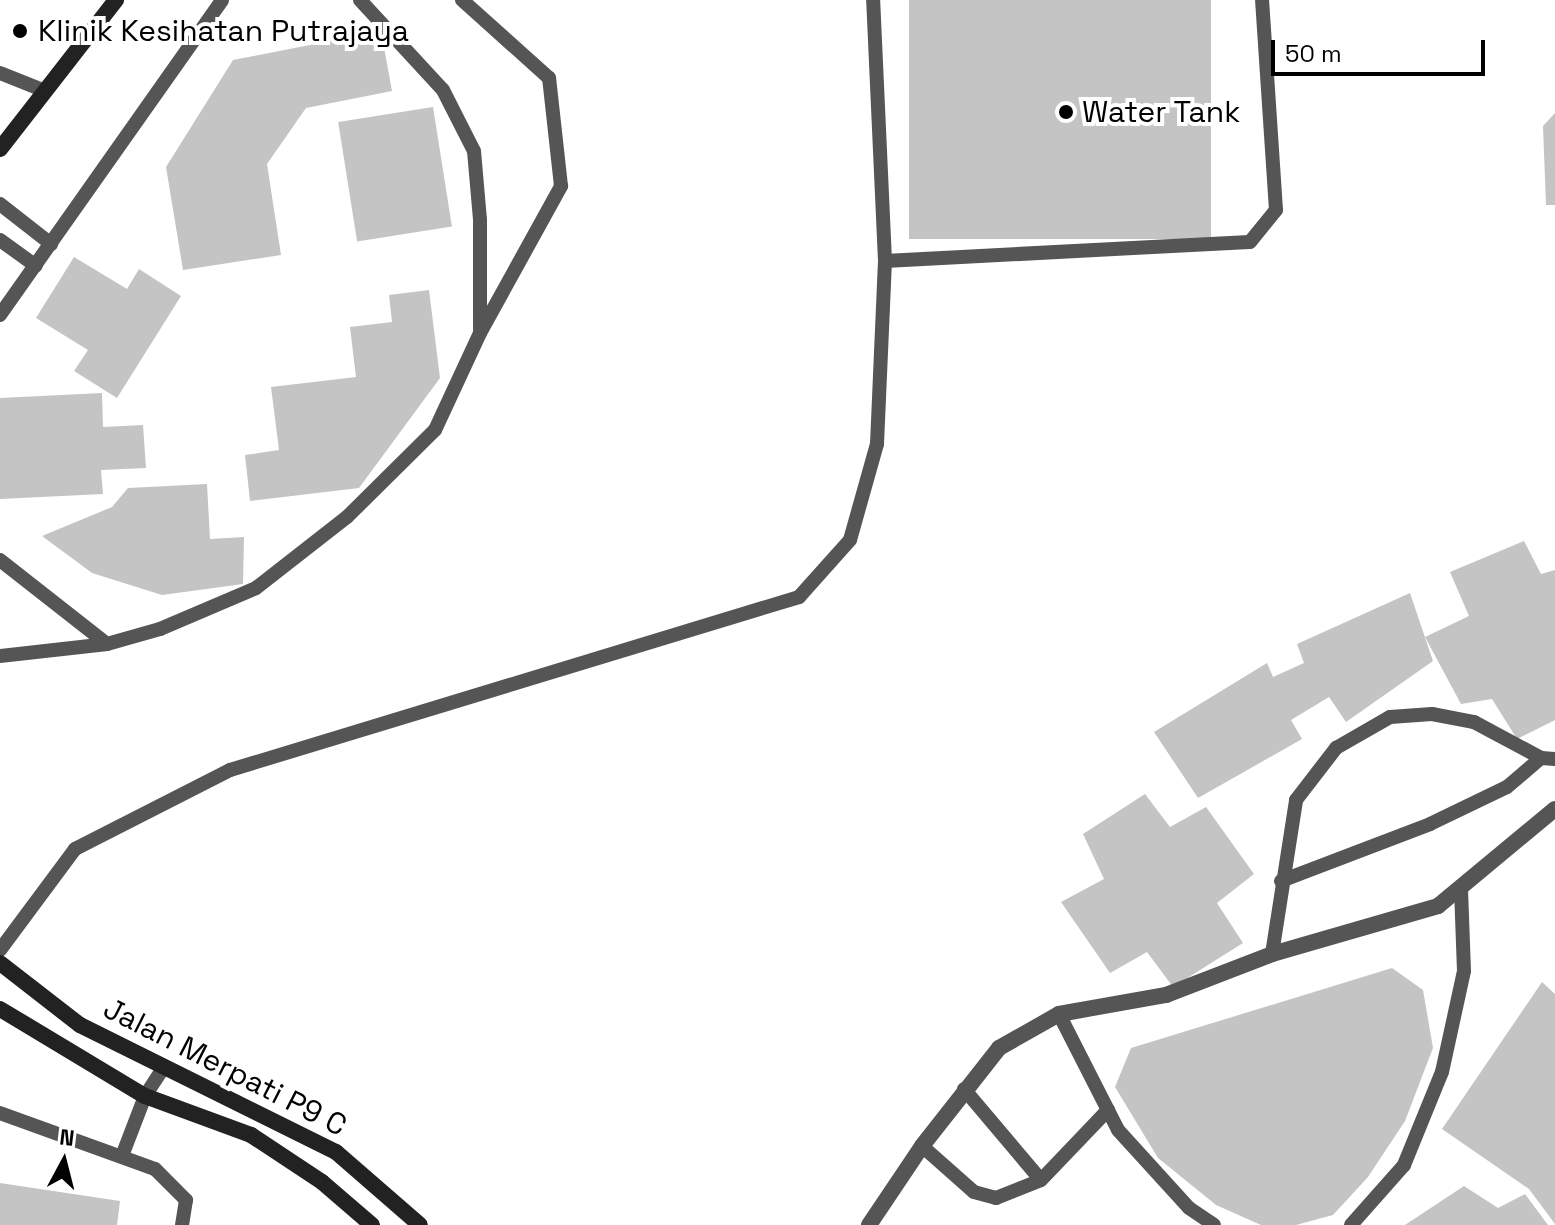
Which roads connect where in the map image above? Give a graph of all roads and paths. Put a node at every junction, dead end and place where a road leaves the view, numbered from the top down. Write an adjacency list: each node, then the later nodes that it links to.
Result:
1 (116, 0): 8 (street)
2 (222, 0): 12 (lane)
3 (360, 0): 16 (lane)
4 (462, 0): 16 (lane)
5 (873, 0): 13 (lane)
6 (1262, 0): 13 (lane)
7 (0, 73): 8 (lane)
8 (45, 91): 9 (street)
9 (0, 149)
10 (0, 204): 12 (lane)
11 (0, 240): 14 (lane)
12 (51, 244): 14 (lane)
13 (885, 261): 24 (lane)
14 (36, 266): 15 (lane)
15 (0, 315)
16 (480, 333): 18 (lane)
17 (0, 560): 18 (lane)
18 (107, 644): 19 (lane)
19 (3, 654)
20 (1548, 758): 22 (lane); 22 (lane)
21 (1555, 809): 23 (street)
22 (1281, 881): 25 (lane)
23 (1461, 889): 25 (street); 42 (lane)
24 (0, 950)
25 (1272, 954): 28 (street)
26 (0, 963): 29 (street, Jalan Merpati P9 C)
27 (0, 1009): 31 (street, Jalan Merpati P9 C)
28 (1059, 1014): 30 (street); 32 (lane)
29 (163, 1068): 31 (lane); 39 (street, Jalan Merpati P9 C)
30 (964, 1089): 34 (street); 36 (lane)
31 (145, 1096): 35 (lane); 38 (street, Jalan Merpati P9 C)
32 (1108, 1110): 36 (lane); 41 (lane)
33 (0, 1113): 35 (lane)
34 (922, 1146): 36 (lane); 40 (street)
35 (122, 1156): 37 (lane)
36 (1041, 1180)
37 (182, 1225)
38 (372, 1225)
39 (420, 1225)
40 (869, 1225)
41 (1214, 1225)
42 (1351, 1225)

